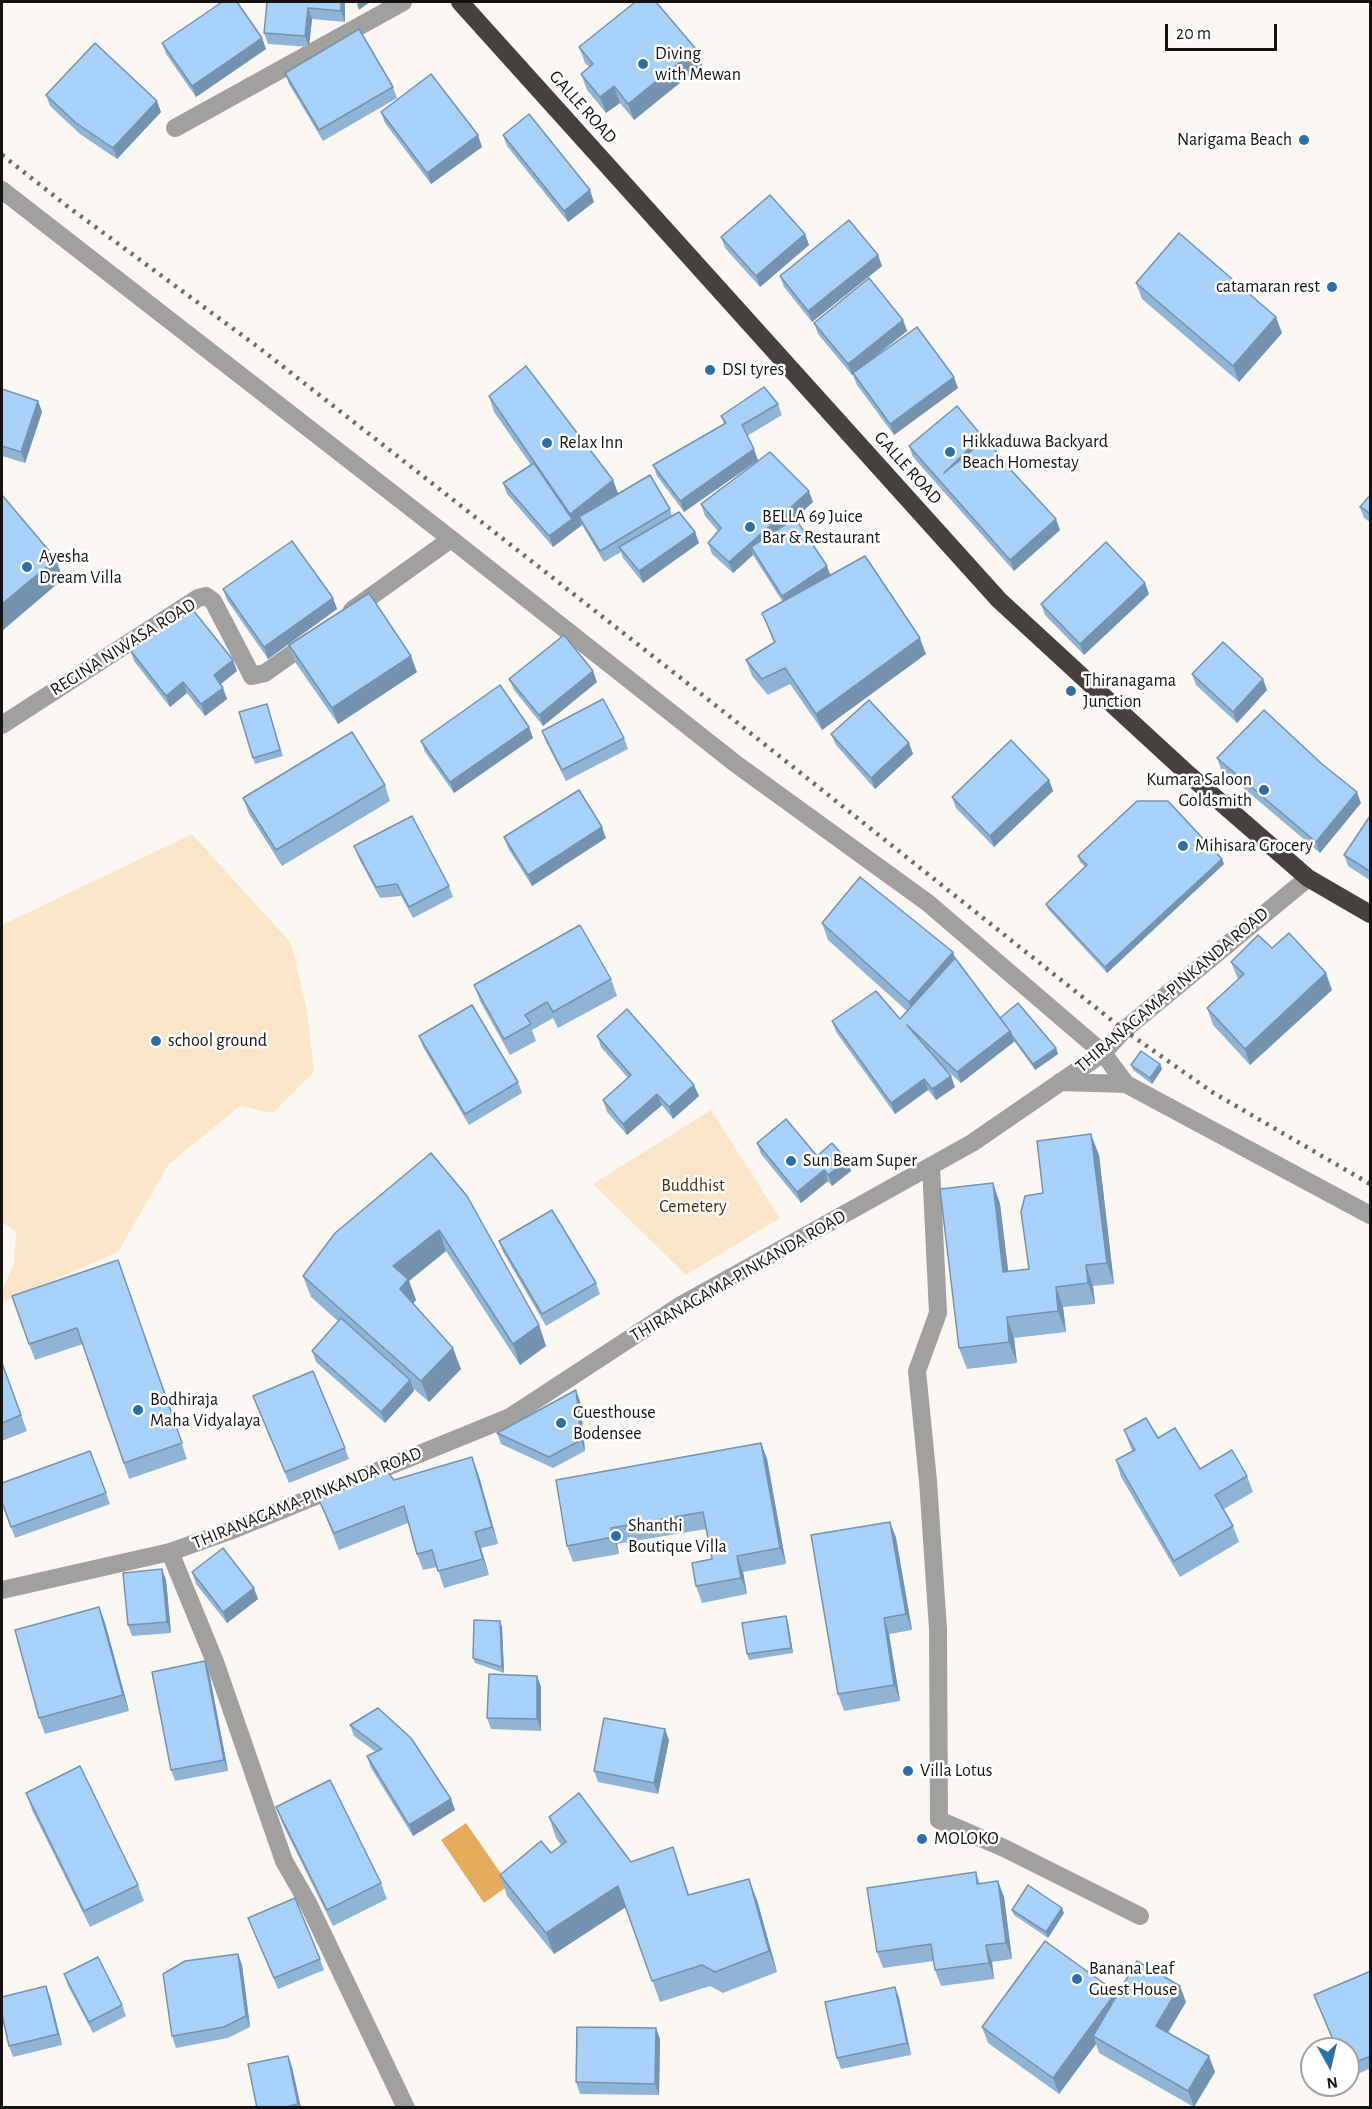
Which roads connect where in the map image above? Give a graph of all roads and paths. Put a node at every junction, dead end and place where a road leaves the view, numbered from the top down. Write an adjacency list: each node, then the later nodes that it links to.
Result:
1 (403, 2): 3 (street)
2 (459, 2): 7 (highway, GALLE ROAD)
3 (175, 128)
4 (2, 190): 5 (street)
5 (451, 539): 6 (street, REGINA NIWASA ROAD); 9 (street)
6 (2, 724)
7 (1308, 878): 8 (highway, GALLE ROAD); 9 (street, THIRANAGAMA-PINKANDA ROAD)
8 (1371, 914)
9 (1103, 1053): 10 (street, THIRANAGAMA-PINKANDA ROAD); 11 (street)
10 (1060, 1082): 11 (street); 12 (street, THIRANAGAMA-PINKANDA ROAD)
11 (1126, 1084): 13 (street)
12 (931, 1166): 14 (street, THIRANAGAMA-PINKANDA ROAD); 16 (street)
13 (1371, 1215)
14 (170, 1552): 15 (street, THIRANAGAMA-PINKANDA ROAD); 17 (street)
15 (2, 1590)
16 (1140, 1916)
17 (406, 2108)

